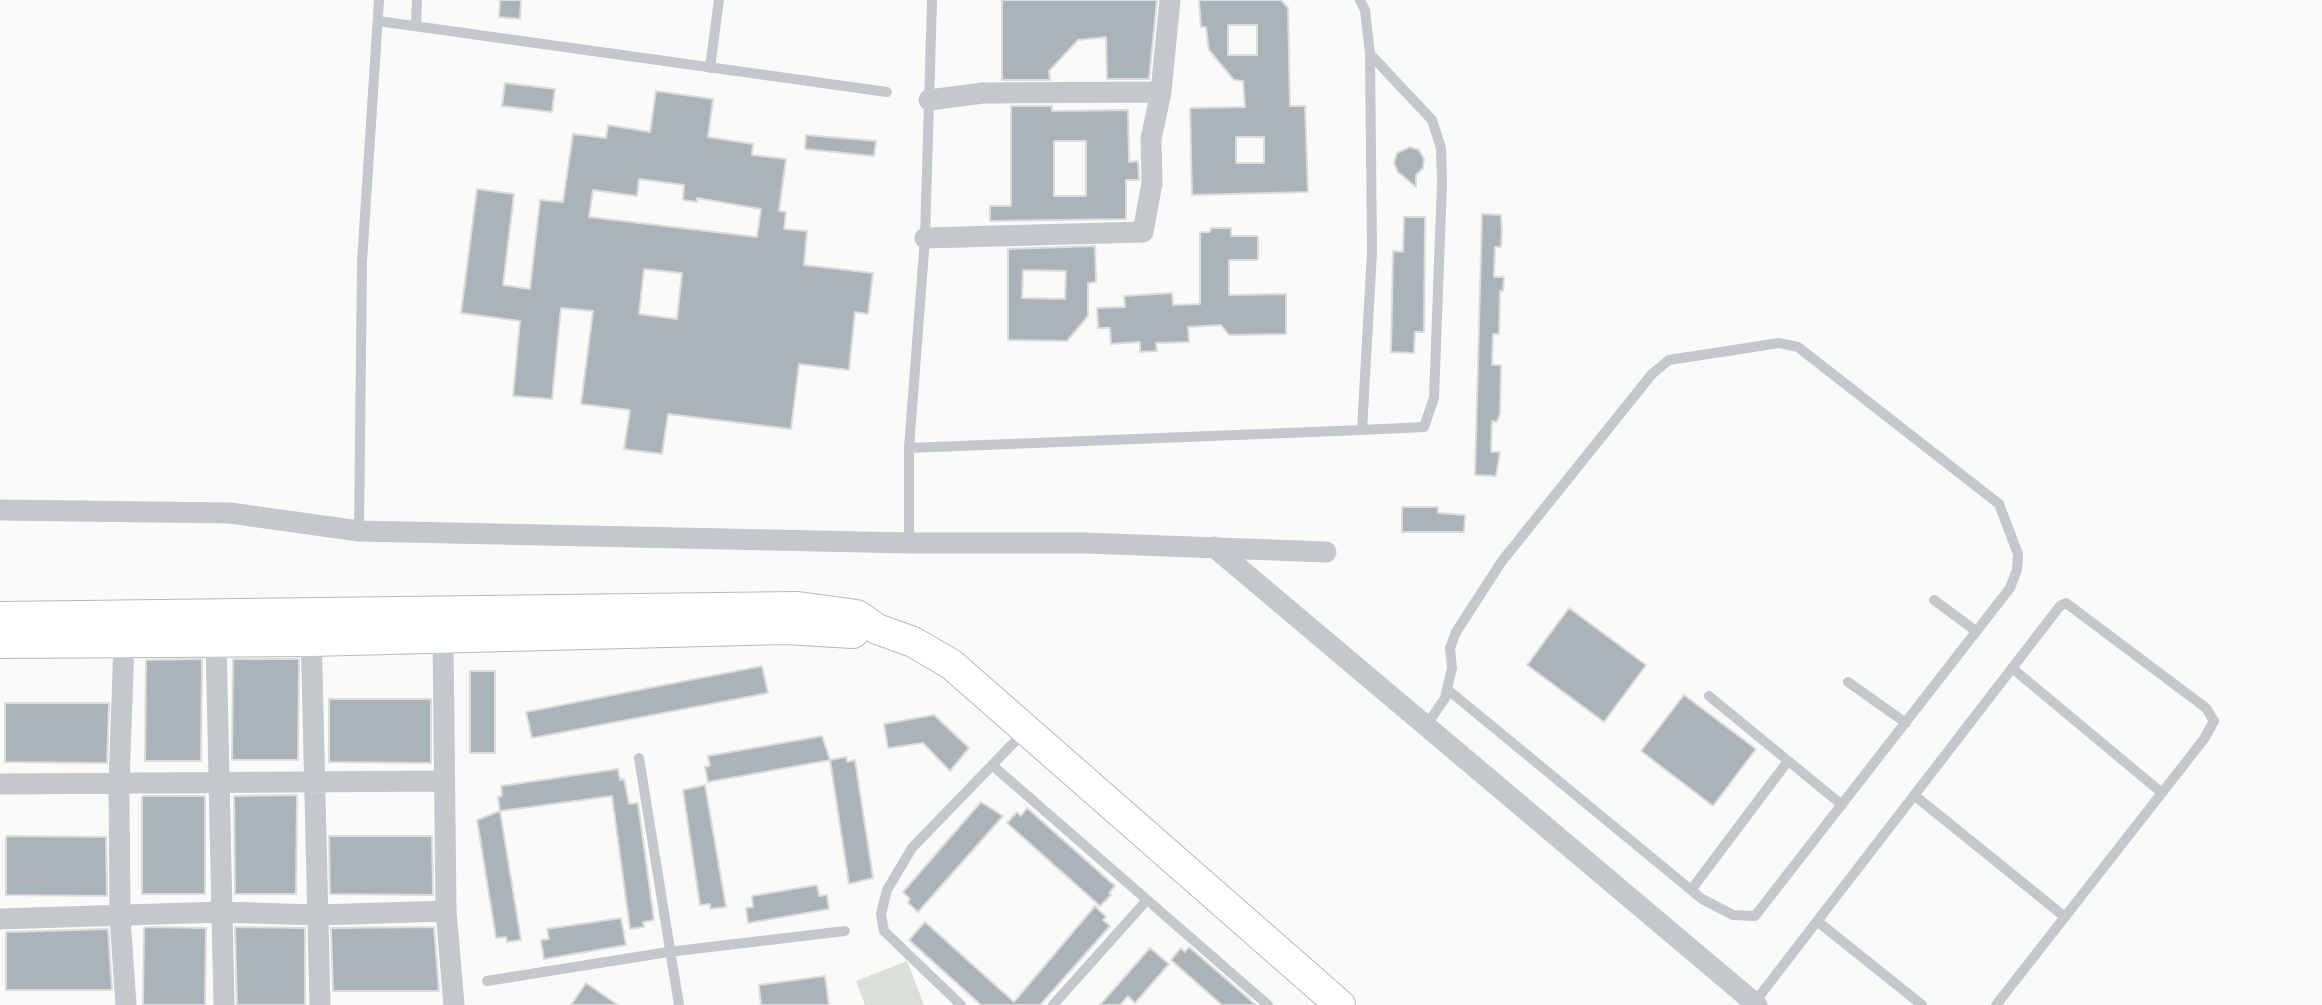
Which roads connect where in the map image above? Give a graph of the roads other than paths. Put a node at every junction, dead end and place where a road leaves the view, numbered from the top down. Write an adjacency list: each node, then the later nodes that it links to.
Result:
1 (379, 0): 7 (lane)
2 (417, 0): 8 (lane)
3 (719, 0): 10 (lane)
4 (932, 0): 13 (lane)
5 (1170, 0): 12 (street)
6 (1360, 0): 9 (lane)
7 (378, 21): 8 (lane); 18 (lane)
8 (416, 26): 10 (lane)
9 (1370, 54): 15 (lane); 15 (lane)
10 (710, 68): 11 (lane)
11 (887, 92)
12 (1161, 92): 13 (street); 14 (street)
13 (929, 100): 14 (lane)
14 (925, 239): 16 (lane)
15 (1362, 430): 16 (lane)
16 (909, 448): 19 (lane)
17 (0, 510): 18 (street)
18 (359, 531): 19 (street)
19 (909, 543): 20 (street)
20 (1213, 547): 21 (street); 36 (street)
21 (1326, 552)
22 (1934, 600): 26 (lane)
23 (0, 617): 24 (main road)
24 (311, 627): 25 (main road); 27 (main road); 28 (main road); 42 (street)
25 (877, 629): 27 (main road); 37 (main road)
26 (1976, 631): 33 (lane); 35 (lane)
27 (443, 639): 41 (street)
28 (216, 640): 29 (main road); 45 (street)
29 (124, 642): 30 (main road); 44 (street)
30 (0, 643)
31 (2012, 668): 46 (lane); 46 (lane); 47 (lane)
32 (1849, 682): 35 (lane)
33 (1447, 689): 36 (lane); 49 (lane)
34 (1709, 696): 39 (lane)
35 (1906, 723): 48 (lane)
36 (1426, 726): 61 (street)
37 (1027, 729): 40 (lane); 70 (main road)
38 (639, 758): 59 (lane)
39 (1788, 761): 48 (lane); 49 (lane)
40 (992, 765): 50 (lane); 67 (lane)
41 (443, 781): 42 (street); 51 (street)
42 (316, 782): 45 (street); 53 (street)
43 (0, 784): 44 (street)
44 (119, 784): 45 (street); 54 (street)
45 (220, 784): 52 (street)
46 (2162, 793): 55 (lane)
47 (1914, 795): 55 (lane); 57 (lane)
48 (1842, 805): 49 (lane)
49 (1691, 890)
50 (1147, 900): 68 (lane); 69 (lane)
51 (446, 911): 53 (street); 65 (street)
52 (222, 912): 53 (street); 54 (street); 63 (street)
53 (318, 915): 64 (street)
54 (120, 917): 56 (street); 62 (street)
55 (2065, 917): 72 (lane)
56 (0, 919)
57 (1817, 921): 61 (lane); 71 (lane)
58 (845, 931): 59 (lane)
59 (668, 952): 60 (lane); 66 (lane)
60 (487, 981)
61 (1756, 1004)
62 (126, 1005)
63 (224, 1005)
64 (320, 1005)
65 (454, 1005)
66 (679, 1005)
67 (961, 1005)
68 (1053, 1005)
69 (1268, 1005)
70 (1339, 1005)
71 (1922, 1005)
72 (1996, 1005)

